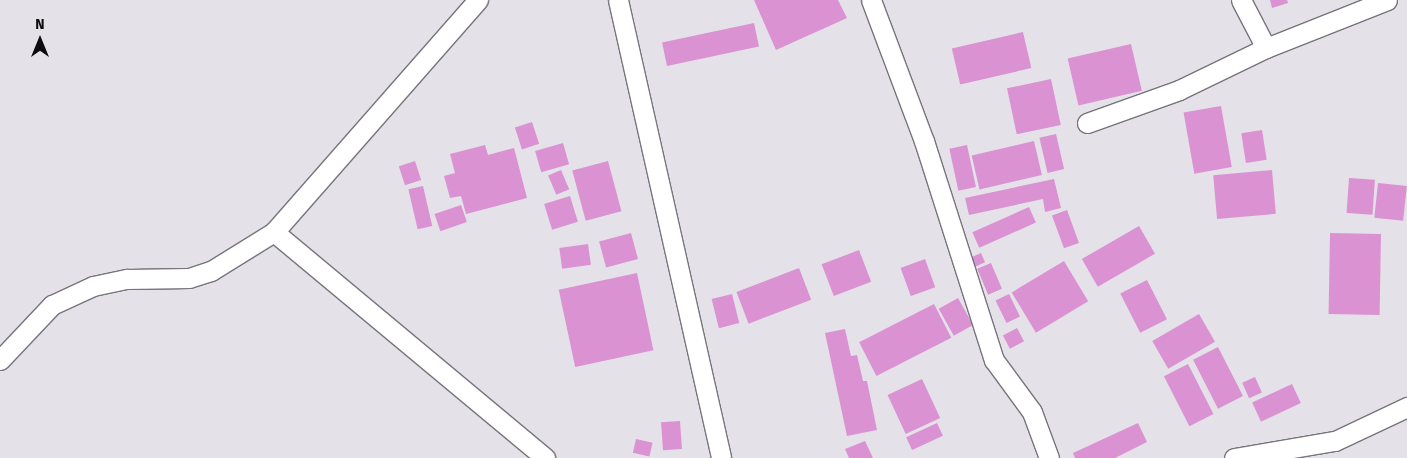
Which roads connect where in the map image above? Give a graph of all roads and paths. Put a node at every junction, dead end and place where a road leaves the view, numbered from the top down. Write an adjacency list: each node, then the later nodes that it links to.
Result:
1 (478, 0): 8 (street)
2 (618, 0): 12 (street)
3 (871, 0): 13 (street)
4 (1241, 0): 6 (street)
5 (1387, 0): 6 (street)
6 (1266, 48): 7 (street)
7 (1087, 122)
8 (274, 232): 9 (street); 11 (street)
9 (0, 360)
10 (1407, 407): 14 (street)
11 (545, 458)
12 (721, 458)
13 (1049, 458)
14 (1234, 458)

